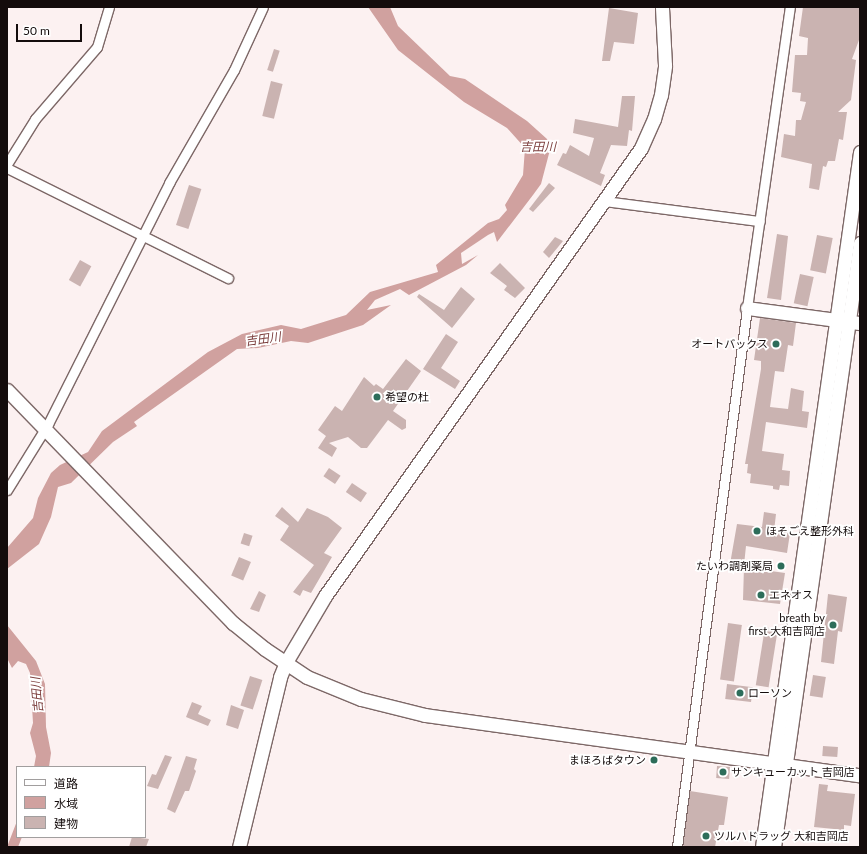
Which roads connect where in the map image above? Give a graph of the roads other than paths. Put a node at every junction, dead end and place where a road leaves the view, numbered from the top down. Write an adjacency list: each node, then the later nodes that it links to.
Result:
1 (109, 7): 6 (street)
2 (263, 7): 10 (street)
3 (662, 7): 8 (street)
4 (790, 7): 9 (street)
5 (860, 152): 14 (street)
6 (7, 164)
7 (7, 168): 10 (street)
8 (605, 201): 9 (street); 18 (street)
9 (760, 221): 13 (street)
10 (142, 237): 12 (street); 16 (street)
11 (860, 243): 14 (street)
12 (228, 278)
13 (747, 308): 14 (street); 19 (street)
14 (848, 321): 20 (street)
15 (7, 390): 16 (street)
16 (45, 429): 17 (street); 18 (street)
17 (7, 490)
18 (286, 662): 19 (street); 22 (street)
19 (690, 753): 20 (street); 23 (street)
20 (779, 765): 21 (street); 24 (street); 25 (street)
21 (860, 775)
22 (239, 847)
23 (677, 847)
24 (762, 847)
25 (774, 847)

